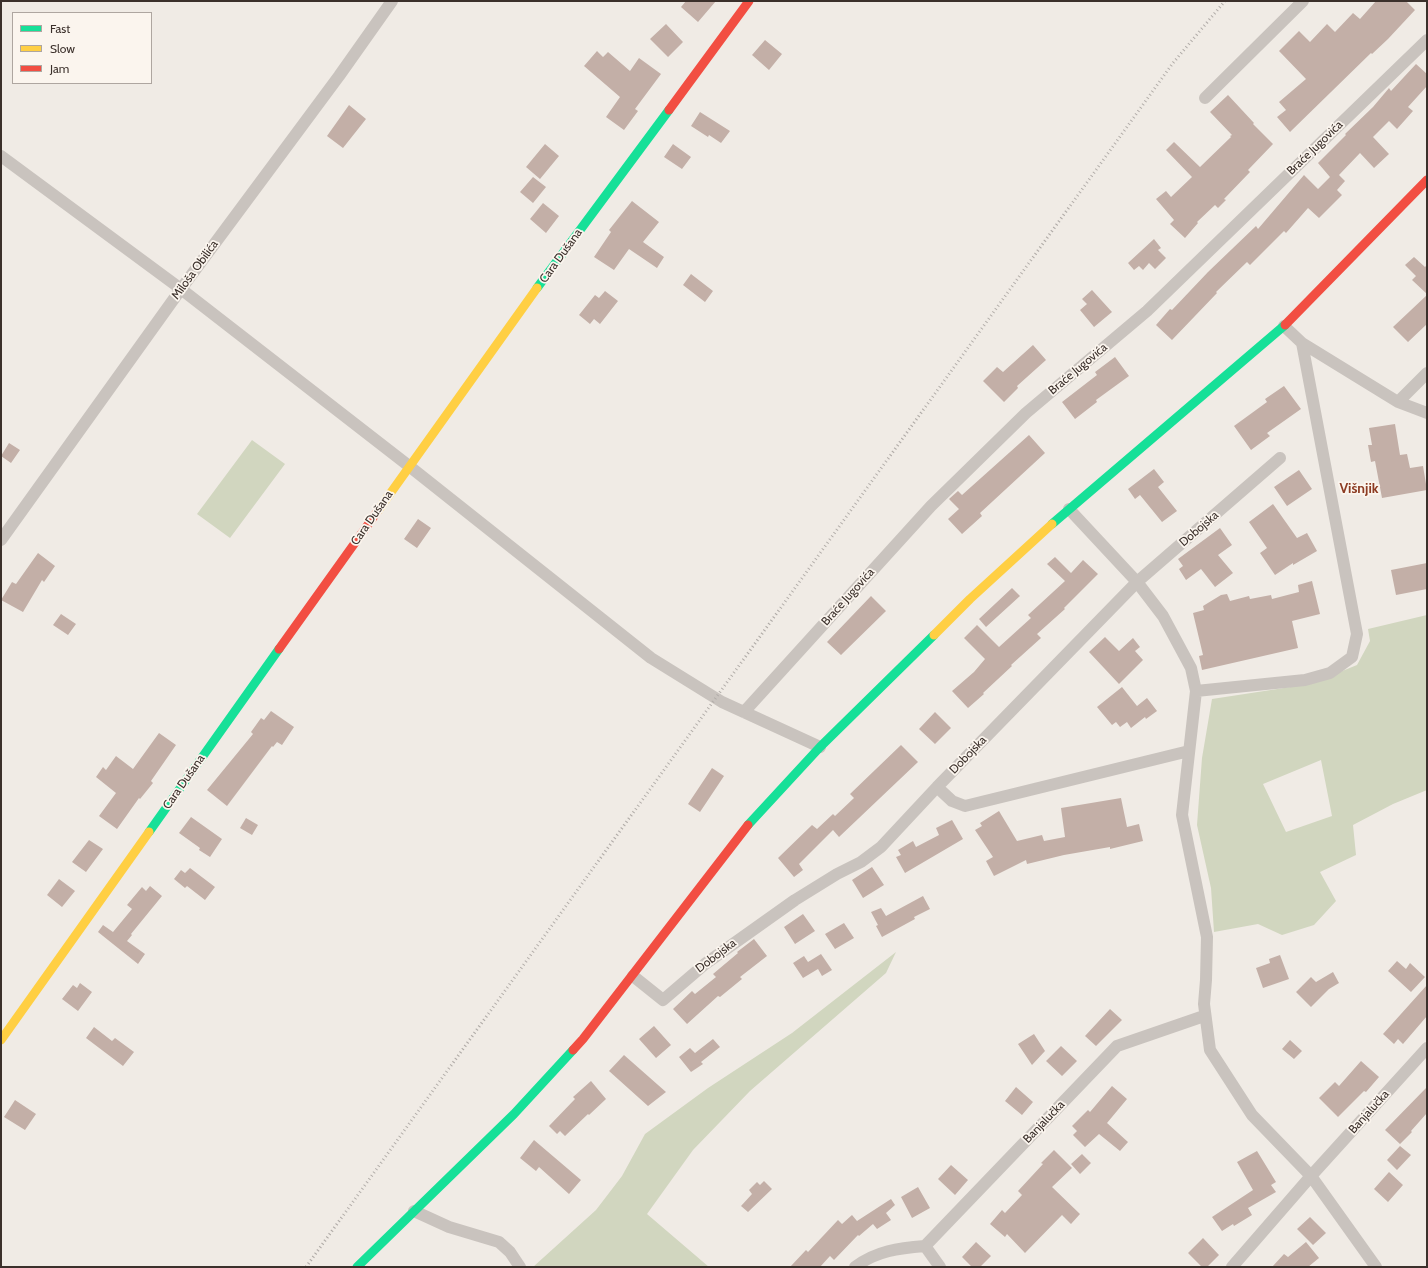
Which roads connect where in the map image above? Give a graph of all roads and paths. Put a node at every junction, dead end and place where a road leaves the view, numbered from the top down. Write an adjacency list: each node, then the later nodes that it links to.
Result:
1 (392, 1): 8 (street, Miloša Obilića)
2 (749, 1): 15 (main road, Cara Dušana)
3 (1303, 1): 5 (street)
4 (1426, 43): 20 (street, Braće Jugovića)
5 (1205, 98)
6 (1, 156): 8 (street)
7 (1427, 180): 9 (main road)
8 (181, 290): 15 (street); 17 (street, Miloša Obilića)
9 (1284, 326): 10 (street); 16 (main road)
10 (1302, 344): 12 (street); 19 (street)
11 (1427, 373): 12 (street)
12 (1398, 402): 13 (street)
13 (1427, 414)
14 (1280, 458): 18 (street, Dobojska)
15 (409, 466): 20 (street); 26 (main road, Cara Dušana)
16 (1069, 509): 18 (street); 21 (main road)
17 (1, 540)
18 (1136, 582): 19 (street); 23 (street, Dobojska)
19 (1196, 691): 22 (street)
20 (744, 712): 21 (street)
21 (820, 747): 24 (main road)
22 (1189, 750): 23 (street); 25 (street)
23 (937, 787): 24 (street, Dobojska)
24 (633, 976): 29 (main road)
25 (1204, 1016): 28 (street); 30 (street, Banjalučka)
26 (1, 1040)
27 (1427, 1048): 28 (street, Banjalučka)
28 (1311, 1176): 35 (street, Banjalučka); 36 (street)
29 (414, 1211): 31 (main road); 32 (street)
30 (925, 1246): 33 (street); 34 (street)
31 (357, 1267)
32 (520, 1267)
33 (854, 1267)
34 (940, 1267)
35 (1232, 1267)
36 (1376, 1267)

